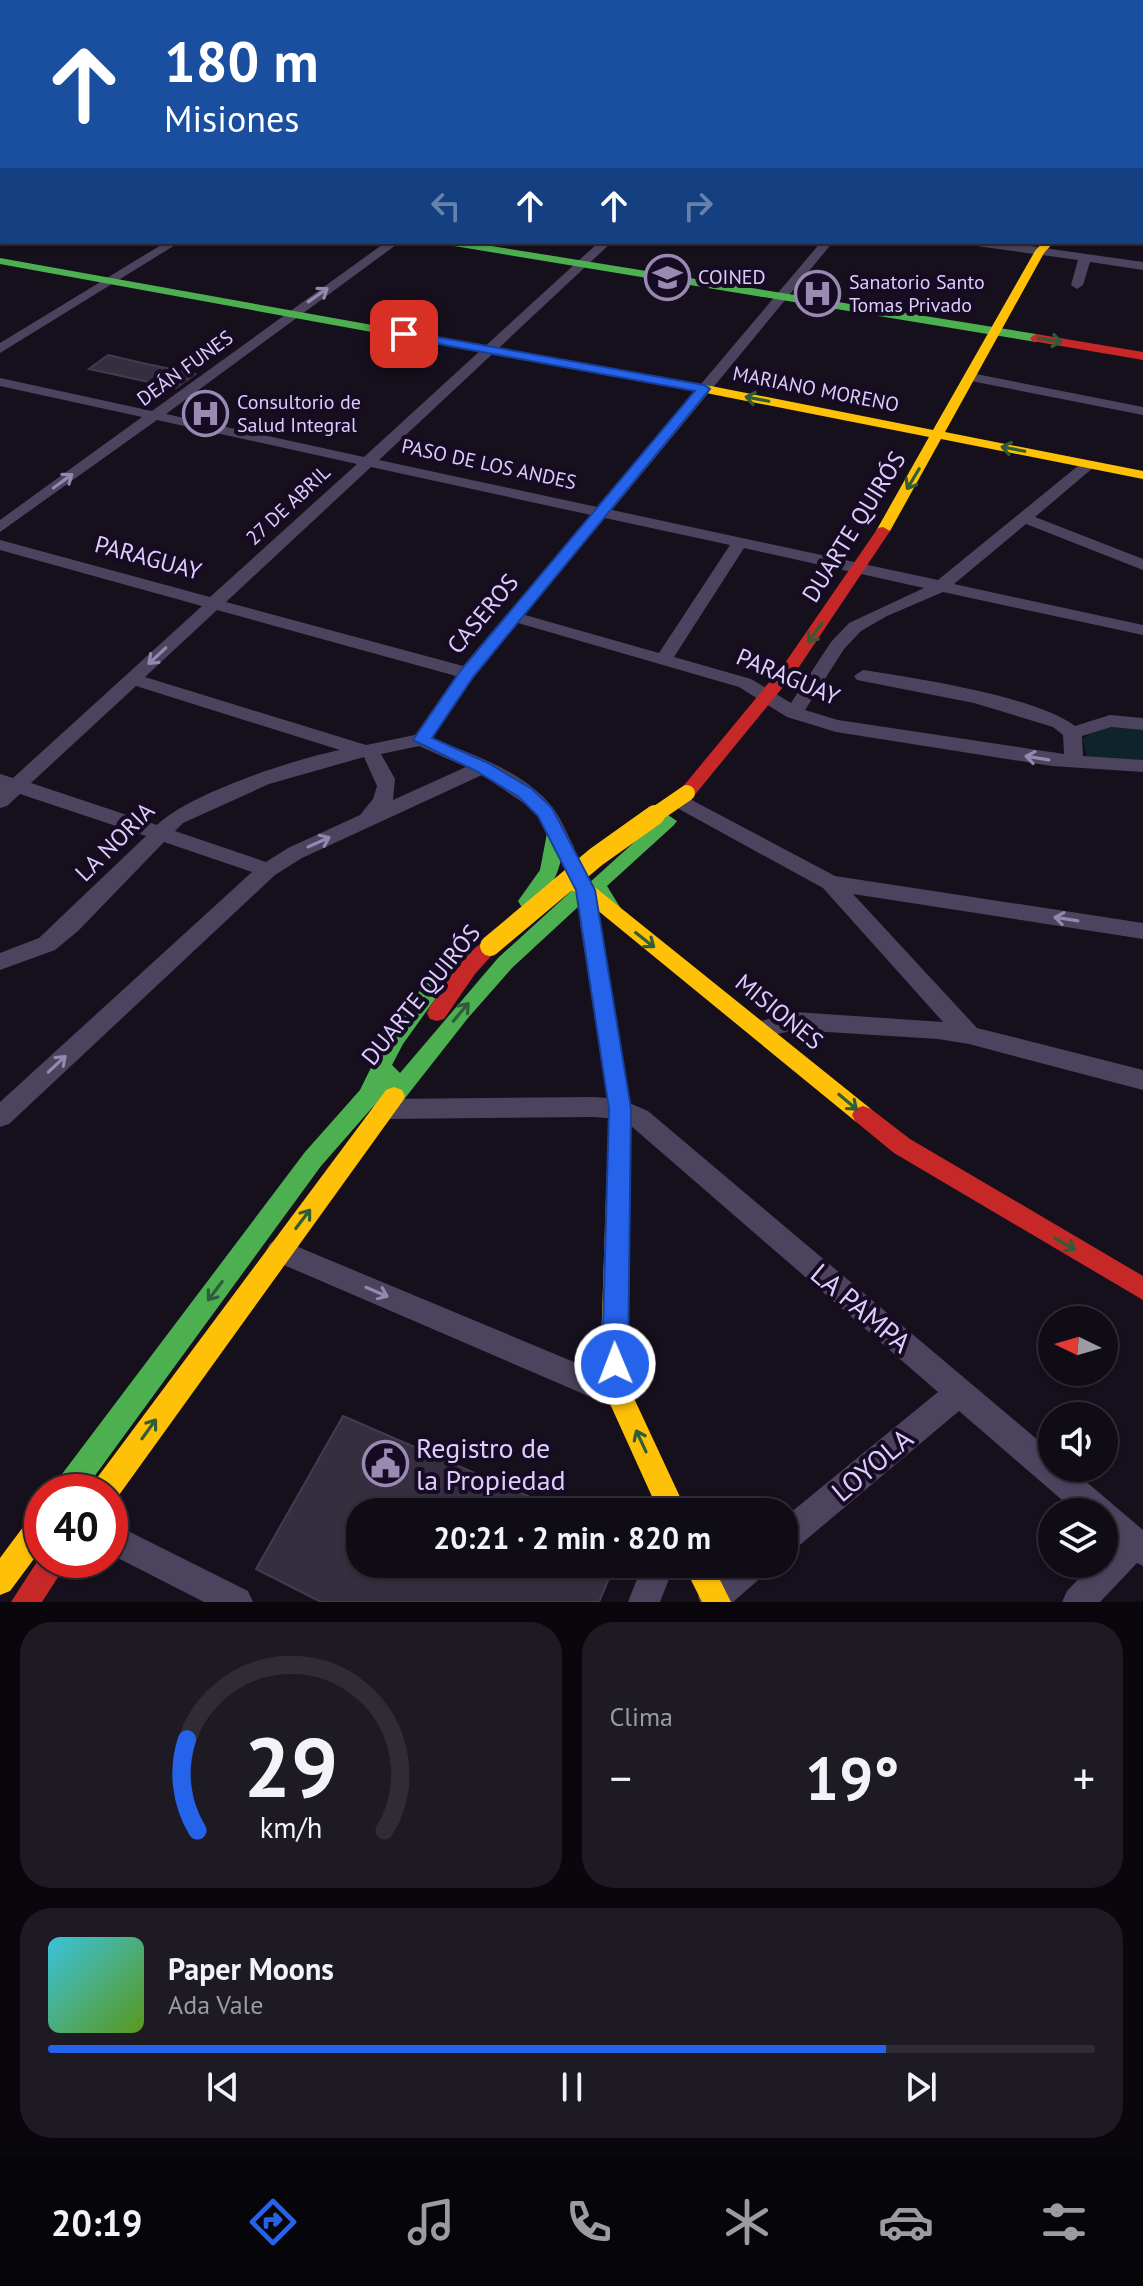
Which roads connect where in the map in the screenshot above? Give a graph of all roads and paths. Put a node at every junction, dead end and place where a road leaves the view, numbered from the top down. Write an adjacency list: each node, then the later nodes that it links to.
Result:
1 (171, 244): 12 (street)
2 (391, 244): 15 (street, DEÁN FUNES, one-way to 2)
3 (460, 244): 10 (street)
4 (604, 244): 10 (street, 27 DE ABRIL)
5 (825, 244): 14 (street, CASEROS)
6 (1011, 244): 7 (street)
7 (1045, 246): 8 (street); 16 (street, DUARTE QUIRÓS)
8 (1085, 258): 11 (street); 13 (street)
9 (0, 261): 12 (street, MARIANO MORENO)
10 (584, 264): 14 (street); 18 (street, 27 DE ABRIL)
11 (1143, 266)
12 (112, 281): 15 (street, MARIANO MORENO); 17 (street)
13 (1077, 285)
14 (782, 297): 16 (street); 22 (street, CASEROS)
15 (292, 314): 18 (street, MARIANO MORENO); 24 (street, DEÁN FUNES)
16 (994, 331): 19 (street, one-way to 19); 20 (street, DUARTE QUIRÓS)
17 (0, 349)
18 (489, 350): 22 (street, MARIANO MORENO); 26 (street, 27 DE ABRIL)
19 (1143, 356)
20 (971, 377): 23 (street); 25 (street, DUARTE QUIRÓS)
21 (0, 382): 24 (street, PASO DE LOS ANDES)
22 (704, 389): 25 (street, MARIANO MORENO, one-way to 22); 29 (street, CASEROS)
23 (1143, 411)
24 (154, 414): 26 (street, PASO DE LOS ANDES); 31 (street, DEÁN FUNES, one-way to 24)
25 (939, 435): 27 (street, MARIANO MORENO, one-way to 25); 35 (street, DUARTE QUIRÓS, one-way to 35)
26 (369, 461): 29 (street, PASO DE LOS ANDES); 37 (street, 27 DE ABRIL)
27 (1089, 464): 28 (street, MARIANO MORENO); 30 (street)
28 (1143, 475)
29 (602, 511): 32 (street, PASO DE LOS ANDES); 38 (street, CASEROS)
30 (1024, 518): 34 (street); 36 (street)
31 (0, 527)
32 (740, 542): 35 (street, PASO DE LOS ANDES); 40 (street)
33 (0, 545): 37 (street, PARAGUAY)
34 (1143, 565)
35 (859, 570): 36 (street, PASO DE LOS ANDES); 44 (street, DUARTE QUIRÓS, one-way to 44)
36 (940, 587): 39 (street, PASO DE LOS ANDES); 45 (street)
37 (214, 603): 41 (street, PARAGUAY); 43 (street, 27 DE ABRIL, one-way to 43)
38 (514, 617): 40 (street, PARAGUAY); 41 (street, CASEROS)
39 (1143, 630)
40 (662, 660): 44 (street, PARAGUAY)
41 (467, 673): 48 (street, CASEROS)
42 (863, 676): 47 (street)
43 (132, 679): 49 (street); 54 (street, 27 DE ABRIL)
44 (770, 697): 45 (street, PARAGUAY); 50 (street, DUARTE QUIRÓS)
45 (794, 713): 51 (street, PARAGUAY, one-way to 45)
46 (1143, 724): 47 (street)
47 (1072, 733): 51 (street)
48 (421, 740): 49 (street); 53 (street, MISIONES)
49 (370, 752): 57 (street); 58 (street, LA NORIA)
50 (723, 755): 55 (street, DUARTE QUIRÓS); 60 (street)
51 (1073, 762): 52 (street, PARAGUAY)
52 (1143, 766)
53 (482, 767): 57 (street); 59 (street, MISIONES)
54 (8, 783): 56 (street, 27 DE ABRIL); 58 (street)
55 (687, 799): 62 (street); 63 (street, DUARTE QUIRÓS); 73 (street, DUARTE QUIRÓS, bridge)
56 (0, 801)
57 (365, 822): 61 (street, one-way to 57)
58 (158, 833): 61 (street); 69 (street, LA NORIA)
59 (556, 833): 60 (street, MISIONES); 64 (street)
60 (579, 857): 63 (street, MISIONES)
61 (268, 870): 75 (street, one-way to 61)
62 (830, 883): 67 (street, one-way to 62); 71 (street)
63 (591, 887): 64 (street); 65 (street, MISIONES); 66 (street); 68 (street, DUARTE QUIRÓS)
64 (530, 899): 73 (street)
65 (618, 918): 66 (street); 70 (street, MISIONES, one-way to 70)
66 (590, 921): 68 (street); 74 (street)
67 (1143, 931)
68 (535, 939): 73 (street, DUARTE QUIRÓS, one-way to 68)
69 (0, 962)
70 (761, 1029): 71 (street); 77 (street, MISIONES, one-way to 77)
71 (969, 1035): 72 (street)
72 (1143, 1080)
73 (373, 1106): 74 (street); 76 (street, DUARTE QUIRÓS, one-way to 73); 80 (street, DUARTE QUIRÓS, one-way to 80)
74 (620, 1109): 78 (street, LA PAMPA); 79 (street)
75 (0, 1117)
76 (279, 1251): 79 (street, one-way to 79); 81 (street, DUARTE QUIRÓS, one-way to 76)
77 (1143, 1289)
78 (960, 1392): 83 (street, LA PAMPA); 84 (street, LOYOLA)
79 (619, 1395): 82 (street, one-way to 79)
80 (79, 1474)
81 (117, 1474)
82 (667, 1498)
83 (1083, 1498)
84 (798, 1526)
85 (1118, 1528): 87 (street)
86 (128, 1546): 96 (street)
87 (1139, 1546): 98 (street)
88 (24, 1549): 93 (street)
89 (42, 1578): 95 (street)
90 (653, 1578): 97 (street)
91 (705, 1578): 94 (street)
92 (738, 1578): 94 (street)
93 (0, 1581)
94 (716, 1599)
95 (25, 1602)
96 (237, 1602)
97 (644, 1602)
98 (1078, 1602)

